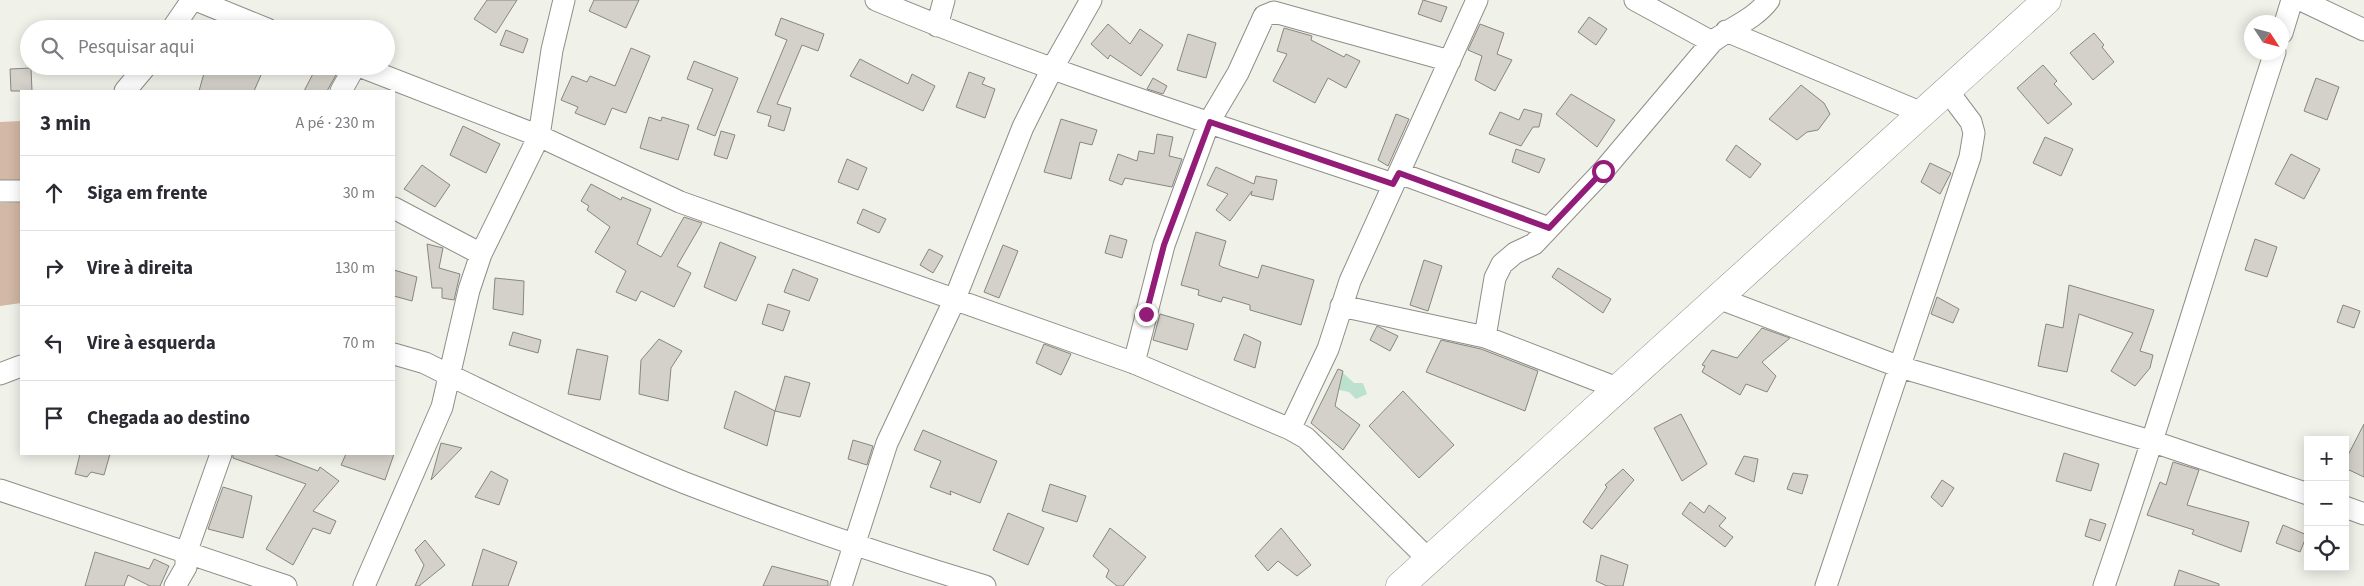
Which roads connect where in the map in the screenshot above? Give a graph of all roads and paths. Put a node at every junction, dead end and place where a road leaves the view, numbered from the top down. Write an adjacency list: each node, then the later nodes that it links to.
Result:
1 (192, 0): 14 (street)
2 (196, 0): 15 (street)
3 (564, 0): 30 (street)
4 (876, 0): 16 (street)
5 (944, 0): 16 (street)
6 (1091, 0): 21 (street)
7 (1477, 0): 20 (street)
8 (1635, 0): 18 (street)
9 (1769, 0): 18 (street)
10 (2047, 0): 27 (highway)
11 (2292, 0): 13 (street)
12 (2300, 0): 17 (street)
13 (2287, 15)
14 (178, 20)
15 (245, 20)
16 (937, 26): 21 (street)
17 (2364, 30)
18 (1719, 36): 28 (street); 35 (street)
19 (2272, 60): 49 (street)
20 (1450, 61): 29 (street); 31 (street)
21 (1052, 69): 29 (street); 38 (street)
22 (138, 75): 25 (street)
23 (351, 75): 26 (street)
24 (380, 75): 30 (street)
25 (126, 90)
26 (342, 90)
27 (1948, 90): 28 (highway); 44 (street)
28 (1922, 113): 37 (highway)
29 (1210, 122): 31 (street); 42 (street)
30 (539, 136): 36 (street); 38 (street)
31 (1396, 179): 35 (street); 39 (street)
32 (20, 191): 33 (street)
33 (0, 192)
34 (395, 209): 36 (street)
35 (1549, 228): 40 (street)
36 (481, 254): 46 (street)
37 (1718, 298): 44 (street); 47 (highway)
38 (954, 300): 42 (street); 55 (street)
39 (1341, 306): 40 (street); 48 (street)
40 (1485, 336): 47 (street)
41 (395, 354): 46 (street)
42 (1134, 363): 48 (street)
43 (20, 366): 45 (street)
44 (1900, 367): 49 (street); 64 (street)
45 (0, 374)
46 (451, 376): 55 (street); 60 (street)
47 (1617, 388): 57 (highway)
48 (1290, 429): 57 (street)
49 (2154, 442): 52 (street); 65 (street)
50 (220, 455): 56 (street)
51 (0, 490): 56 (street)
52 (2304, 493)
53 (2349, 508): 54 (street)
54 (2364, 514)
55 (855, 546): 61 (street); 62 (street)
56 (186, 553): 58 (street); 59 (street)
57 (1428, 560): 63 (highway)
58 (175, 586)
59 (286, 586)
60 (364, 586)
61 (840, 586)
62 (985, 586)
63 (1400, 586)
64 (1826, 586)
65 (2104, 586)

